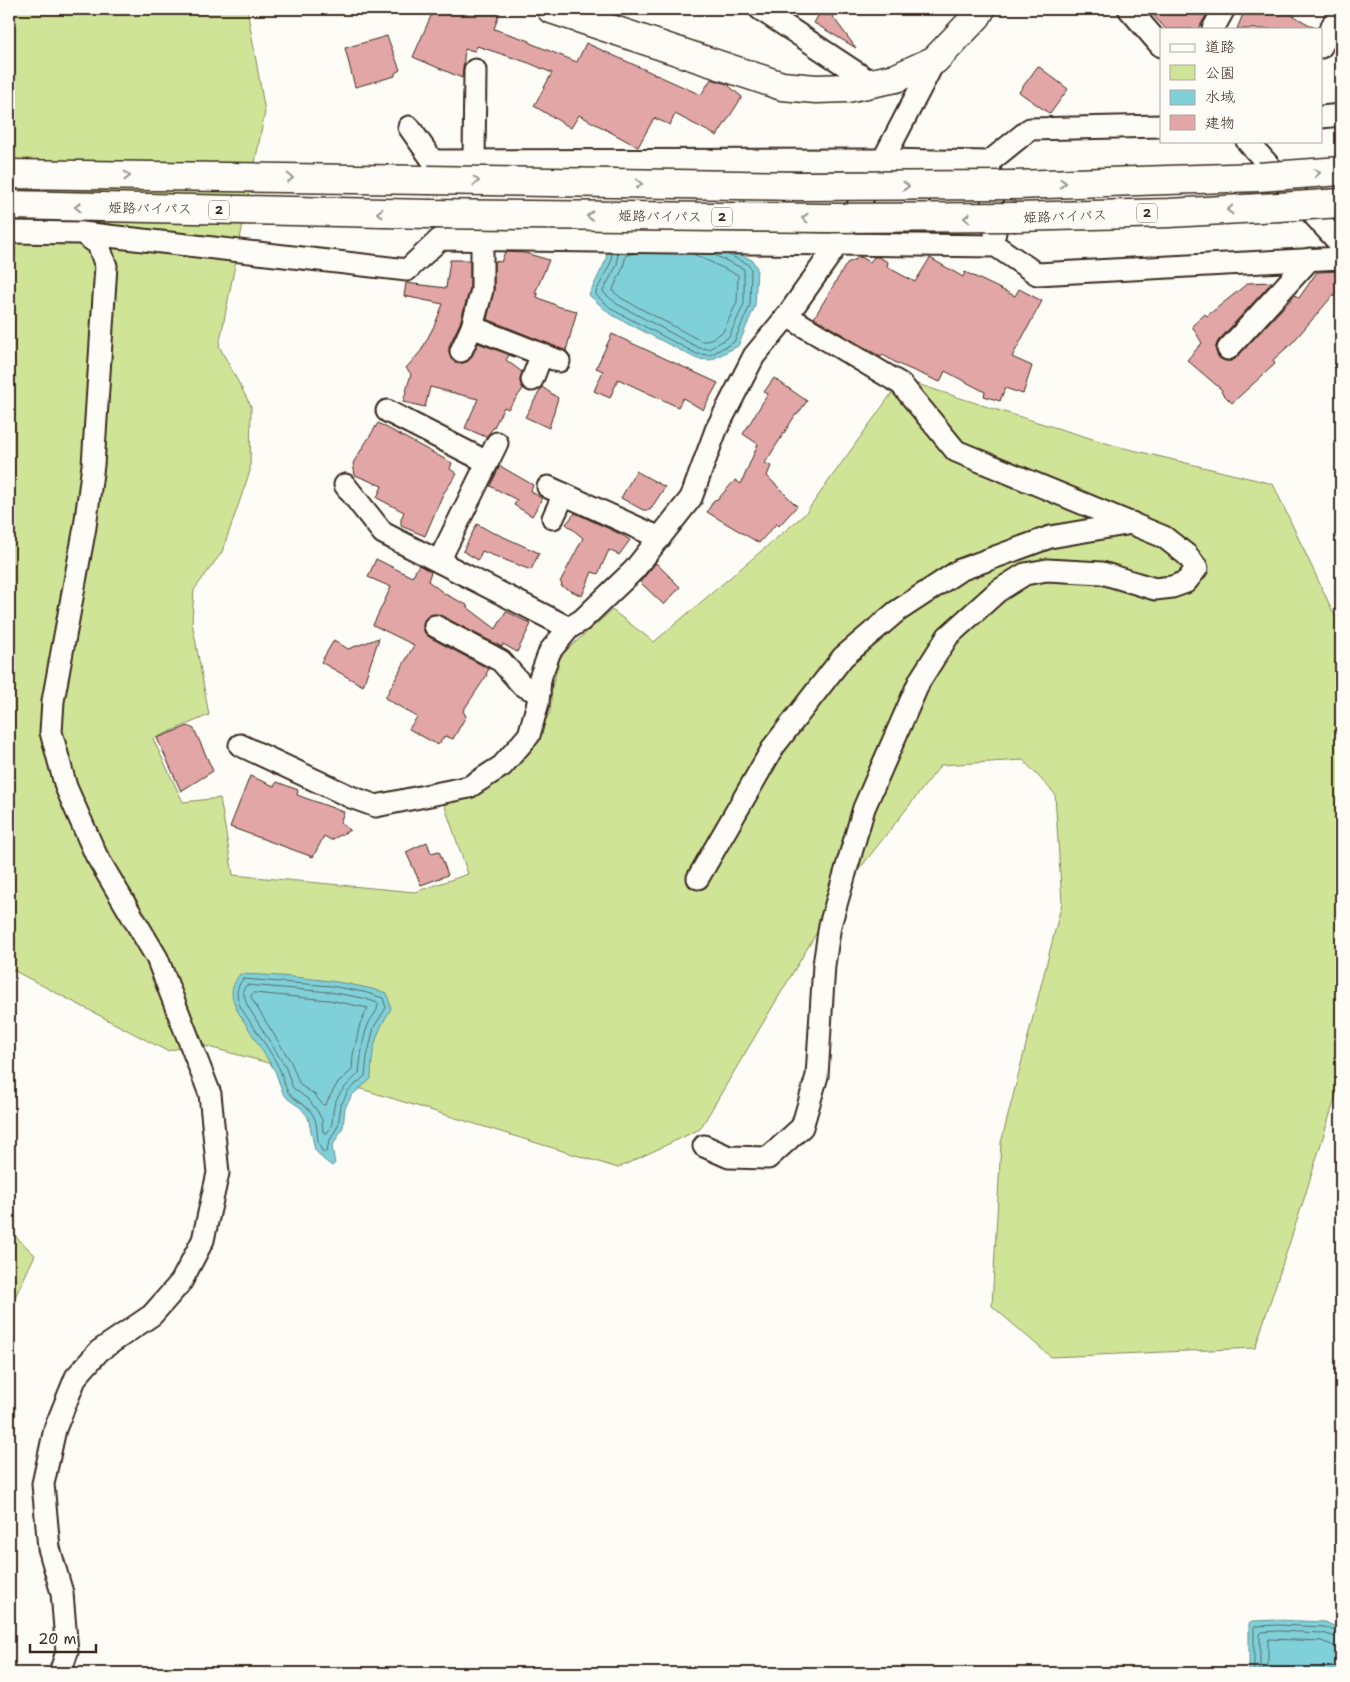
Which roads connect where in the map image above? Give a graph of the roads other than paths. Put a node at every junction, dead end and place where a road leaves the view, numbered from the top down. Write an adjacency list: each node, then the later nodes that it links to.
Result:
1 (551, 9): 12 (main road)
2 (760, 9): 12 (street)
3 (981, 9): 10 (main road)
4 (1128, 9): 8 (street)
5 (1224, 9): 7 (street)
6 (1341, 9): 9 (street)
7 (1214, 28)
8 (1160, 45)
9 (1322, 46)
10 (935, 60): 12 (main road); 18 (street)
11 (475, 70): 19 (street)
12 (872, 83)
13 (1341, 115): 14 (street)
14 (1322, 117)
15 (1160, 126): 20 (street)
16 (410, 127): 19 (street)
17 (1248, 142): 29 (street)
18 (884, 160): 19 (street); 20 (street); 28 (street)
19 (474, 161)
20 (989, 162): 30 (street)
21 (1341, 171): 22 (main road, one-way to 21, bridge)
22 (9, 174)
23 (1341, 203): 24 (main road, 姫路バイパス / 2, one-way to 24, bridge)
24 (9, 206)
25 (9, 232): 26 (street)
26 (82, 233): 27 (street); 52 (street)
27 (482, 239): 28 (street); 34 (street)
28 (837, 245): 30 (street); 33 (street)
29 (1341, 245)
30 (996, 246): 32 (street)
31 (1341, 258): 32 (street)
32 (1310, 260): 35 (street)
33 (787, 316): 43 (street); 44 (street)
34 (472, 327): 36 (street); 37 (street)
35 (1228, 349)
36 (461, 351)
37 (532, 380)
38 (387, 411): 40 (street)
39 (497, 442): 40 (street)
40 (487, 462): 45 (street)
41 (345, 485): 45 (street)
42 (553, 518): 44 (street)
43 (1132, 523): 50 (street); 51 (street)
44 (660, 538): 47 (street)
45 (439, 561): 47 (street)
46 (435, 626): 48 (street)
47 (568, 628): 48 (street)
48 (539, 693): 49 (street)
49 (240, 745)
50 (698, 878)
51 (704, 1146)
52 (60, 1673)

